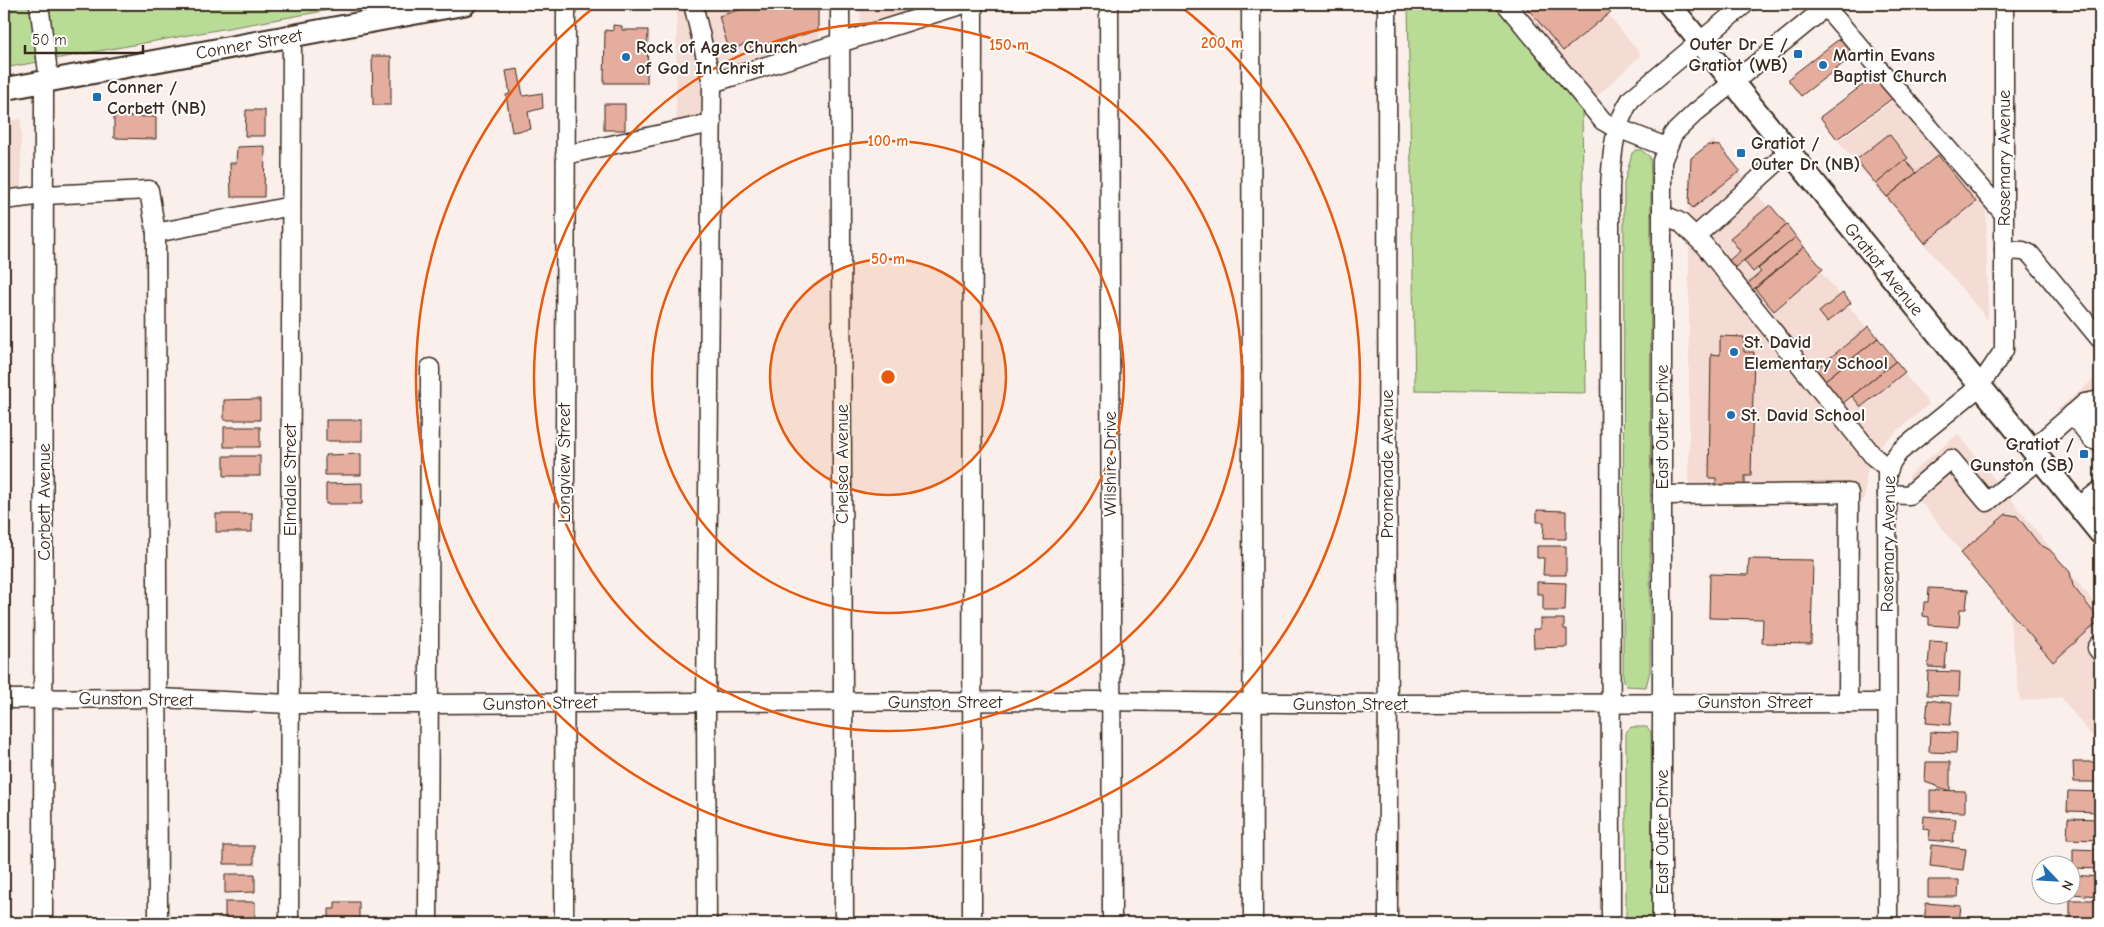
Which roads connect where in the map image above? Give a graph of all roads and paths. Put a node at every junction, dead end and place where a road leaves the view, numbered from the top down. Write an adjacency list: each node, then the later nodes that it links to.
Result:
1 (40, 4): 19 (street, Corbett Avenue)
2 (465, 4): 16 (main road, Conner Street)
3 (566, 4): 27 (street, Longview Street)
4 (693, 4): 21 (street)
5 (840, 4): 18 (street, Chelsea Avenue)
6 (964, 4): 18 (street)
7 (973, 4): 57 (street)
8 (1109, 4): 58 (street, Wilshire Drive)
9 (1251, 4): 62 (street)
10 (1387, 4): 66 (street, Promenade Avenue)
11 (1506, 4): 24 (street)
12 (1669, 4): 17 (main road, Gratiot Avenue)
13 (1745, 4): 17 (street)
14 (2004, 4): 32 (street, Rosemary Avenue)
15 (1825, 5): 20 (street, East Outer Drive); 32 (street)
16 (292, 36): 19 (main road, Conner Street); 30 (street, Elmdale Street)
17 (1700, 41): 20 (main road, Gratiot Avenue); 24 (street)
18 (840, 43): 21 (street); 56 (street, Chelsea Avenue)
19 (46, 81): 22 (main road, Conner Street); 28 (street, Corbett Avenue)
20 (1733, 82): 25 (street, East Outer Drive); 26 (main road, Gratiot Avenue)
21 (712, 83): 23 (street)
22 (4, 88)
23 (712, 123): 27 (street); 55 (street)
24 (1616, 128): 25 (street); 59 (street)
25 (1666, 147): 31 (street, East Outer Drive)
26 (1788, 152): 34 (street); 38 (main road, Gratiot Avenue)
27 (565, 155): 54 (street, Longview Street)
28 (44, 195): 29 (street); 33 (street); 53 (street, Corbett Avenue)
29 (4, 200)
30 (291, 206): 33 (street); 64 (street, Elmdale Street)
31 (1662, 214): 34 (street); 46 (street, East Outer Drive)
32 (2004, 214): 35 (street, Rosemary Avenue)
33 (156, 233): 51 (street)
34 (1696, 236): 43 (street)
35 (2004, 250): 36 (street); 38 (street, Rosemary Avenue)
36 (2100, 339)
37 (430, 368): 65 (street)
38 (1979, 387): 42 (main road, Gratiot Avenue); 43 (street, Rosemary Avenue)
39 (2086, 406): 40 (street); 41 (street); 42 (street)
40 (2100, 422)
41 (2093, 440)
42 (2035, 455): 45 (street); 47 (main road, Gratiot Avenue)
43 (1889, 469): 45 (street, Rosemary Avenue)
44 (2100, 490): 47 (street)
45 (1886, 494): 63 (street, Rosemary Avenue)
46 (1662, 495): 60 (street, East Outer Drive); 61 (street)
47 (2078, 507): 48 (main road, Gratiot Avenue)
48 (2100, 534)
49 (2100, 644): 50 (street)
50 (2100, 652)
51 (159, 698): 53 (street, Gunston Street); 64 (street, Gunston Street); 68 (street)
52 (4, 699): 53 (street, Gunston Street)
53 (44, 699): 67 (street, Corbett Avenue)
54 (564, 702): 55 (street, Gunston Street); 65 (street, Gunston Street); 71 (street, Longview Street)
55 (706, 702): 56 (street, Gunston Street); 72 (street)
56 (842, 702): 57 (street, Gunston Street); 73 (street, Chelsea Avenue)
57 (972, 702): 58 (street, Gunston Street); 74 (street)
58 (1111, 702): 62 (street, Gunston Street); 75 (street, Wilshire Drive)
59 (1610, 702): 60 (street, Gunston Street); 66 (street, Gunston Street); 78 (street)
60 (1661, 702): 61 (street, Gunston Street); 79 (street, East Outer Drive)
61 (1848, 702): 63 (street, Gunston Street)
62 (1254, 703): 66 (street, Gunston Street); 76 (street)
63 (1887, 703): 80 (street, Rosemary Avenue)
64 (289, 704): 65 (street, Gunston Street); 69 (street, Elmdale Street)
65 (430, 704): 70 (street)
66 (1387, 704): 77 (street, Promenade Avenue)
67 (43, 923)
68 (158, 923)
69 (290, 923)
70 (428, 923)
71 (564, 923)
72 (707, 923)
73 (844, 923)
74 (972, 923)
75 (1112, 923)
76 (1253, 923)
77 (1388, 923)
78 (1611, 923)
79 (1662, 923)
80 (1888, 923)

